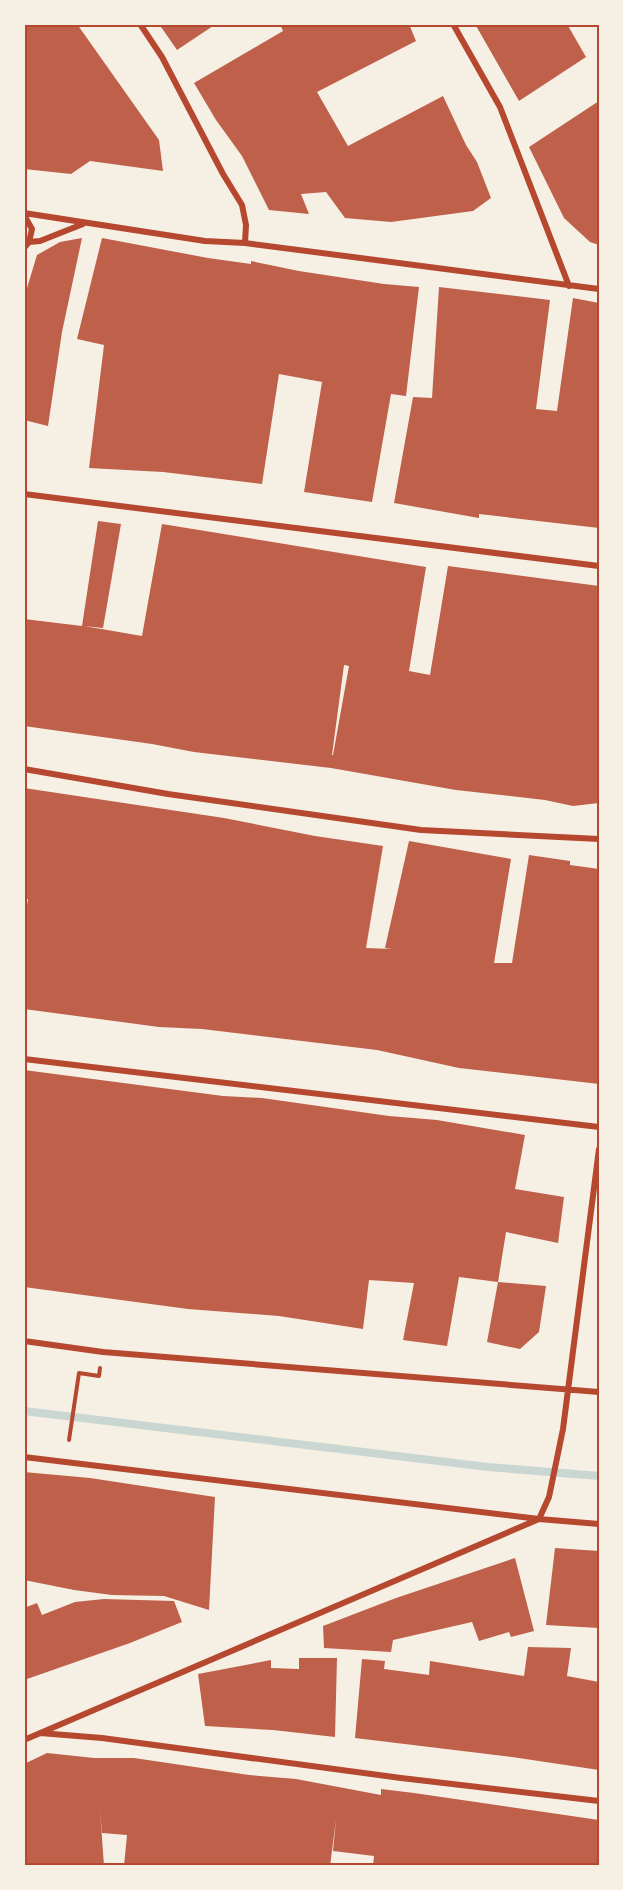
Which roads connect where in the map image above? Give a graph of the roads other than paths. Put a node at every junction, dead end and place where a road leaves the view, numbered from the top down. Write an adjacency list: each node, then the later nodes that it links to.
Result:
1 (140, 24): 5 (street)
2 (453, 24): 8 (street)
3 (24, 214): 4 (street); 6 (street)
4 (84, 223): 5 (street); 6 (street)
5 (245, 243): 8 (street)
6 (26, 246): 7 (street)
7 (24, 259)
8 (569, 286): 9 (street)
9 (599, 289)
10 (24, 494): 11 (street)
11 (599, 566)
12 (24, 769): 13 (street)
13 (599, 839)
14 (24, 1059): 15 (street)
15 (599, 1127)
16 (599, 1149): 18 (street)
17 (24, 1341): 18 (street)
18 (567, 1390): 19 (street); 21 (street)
19 (599, 1392)
20 (24, 1456): 21 (street)
21 (539, 1519): 22 (street); 23 (street)
22 (599, 1524)
23 (38, 1733): 24 (street); 25 (street)
24 (24, 1740)
25 (599, 1801)

